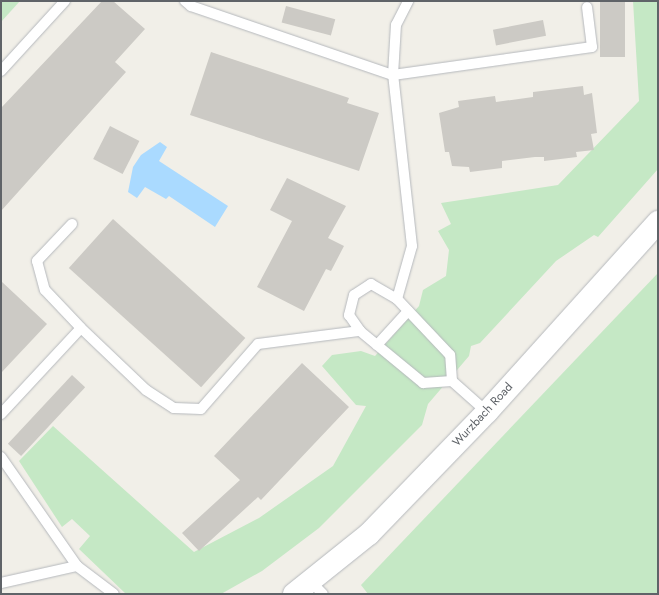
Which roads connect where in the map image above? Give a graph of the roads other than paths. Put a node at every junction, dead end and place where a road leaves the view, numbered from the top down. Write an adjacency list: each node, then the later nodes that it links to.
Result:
1 (65, 1): 5 (lane)
2 (185, 1): 6 (lane)
3 (408, 1): 6 (lane)
4 (587, 8): 6 (lane)
5 (1, 71)
6 (393, 75): 9 (lane)
7 (658, 222): 15 (main road, Wurzbach Road)
8 (72, 224): 11 (lane)
9 (397, 299): 10 (lane); 12 (lane)
10 (408, 311): 13 (lane); 14 (lane)
11 (81, 328): 12 (lane); 16 (lane)
12 (360, 331): 13 (lane)
13 (377, 345): 14 (lane)
14 (452, 381): 15 (lane)
15 (487, 412): 20 (main road, Wurzbach Road)
16 (1, 414)
17 (1, 457): 18 (lane)
18 (77, 566): 19 (lane); 21 (lane)
19 (1, 583)
20 (309, 590)
21 (114, 594)

